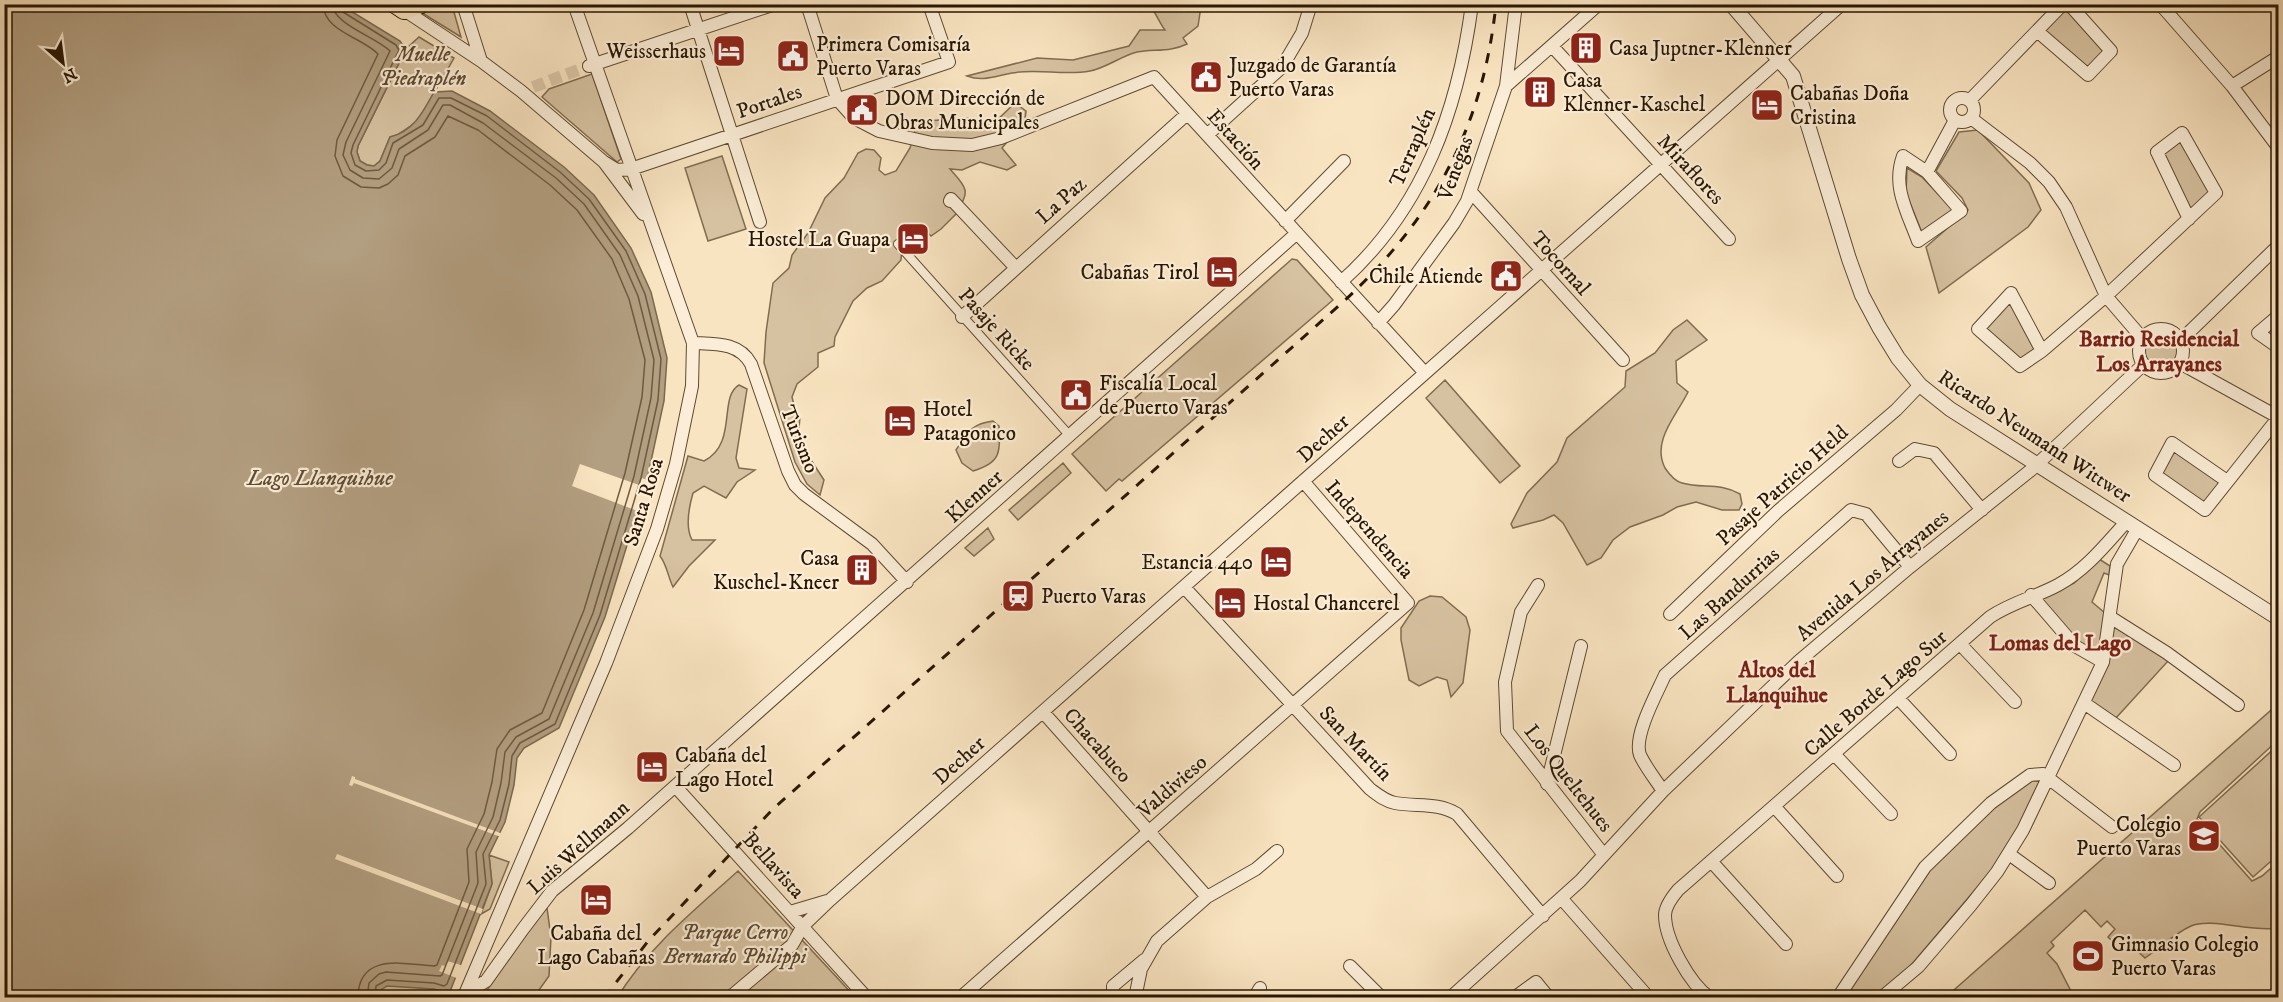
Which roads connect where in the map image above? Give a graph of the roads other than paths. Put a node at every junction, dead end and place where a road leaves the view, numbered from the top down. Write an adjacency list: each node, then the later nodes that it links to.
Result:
1 (421, 4): 17 (main road)
2 (463, 4): 23 (street)
3 (574, 4): 24 (street, Santa Rosa)
4 (690, 4): 18 (street)
5 (775, 4): 18 (street)
6 (807, 4): 27 (street)
7 (929, 4): 27 (street, Portales)
8 (1311, 4): 33 (street)
9 (1473, 4): 52 (street, Terraplén)
10 (1516, 4): 25 (street, Venegas)
11 (1599, 4): 20 (street)
12 (1731, 4): 22 (street, Ricardo Neumann Wittwer)
13 (1842, 4): 22 (street, Decher)
14 (2063, 4): 19 (street)
15 (2069, 4): 19 (street)
16 (2160, 4): 26 (street)
17 (399, 7): 23 (street)
18 (698, 30): 24 (street); 32 (street)
19 (2037, 31): 28 (street)
20 (1552, 46): 25 (street); 37 (street, Miraflores)
21 (2278, 57): 26 (street)
22 (1779, 59): 37 (street, Decher); 66 (street, Ricardo Neumann Wittwer)
23 (481, 61): 36 (street)
24 (592, 64): 38 (street, Santa Rosa)
25 (1506, 86): 40 (street, Venegas)
26 (2232, 86): 34 (street)
27 (837, 99): 29 (street, Estación); 32 (street, Portales)
28 (1970, 100): 30 (street); 31 (street)
29 (1187, 114): 33 (street, Estación); 50 (street, La Paz)
30 (1971, 117): 31 (street); 53 (street)
31 (1955, 120): 39 (street)
32 (732, 134): 38 (street, Portales); 44 (street)
33 (1207, 135): 43 (street, Estación)
34 (2278, 147)
35 (1344, 161): 43 (street)
36 (604, 162): 38 (street); 45 (street)
37 (1660, 164): 47 (street, Miraflores); 51 (street, Decher)
38 (631, 169): 45 (street, Santa Rosa)
39 (1927, 172): 39 (street)
40 (1471, 192): 51 (street, Tocornal); 56 (street, Venegas)
41 (950, 201): 50 (street)
42 (2189, 219): 42 (street); 53 (street)
43 (1285, 221): 46 (street, Estación)
44 (760, 222)
45 (654, 232): 59 (street, Santa Rosa)
46 (1297, 233): 52 (street, Estación); 68 (street, Klenner)
47 (1729, 239)
48 (898, 244): 55 (street, Pasaje Ricke)
49 (2278, 246): 58 (street)
50 (1016, 268): 55 (street, La Paz)
51 (1541, 270): 62 (street, Tocornal); 65 (street, Decher)
52 (1341, 282): 56 (street, Estación)
53 (2106, 296): 57 (street); 61 (street)
54 (2278, 316): 60 (street)
55 (962, 317): 68 (street, Pasaje Ricke)
56 (1378, 323): 65 (street, Estación)
57 (2143, 339): 58 (street); 64 (street)
58 (2181, 340): 63 (street)
59 (693, 343): 78 (street, Turismo); 121 (street, Santa Rosa)
60 (2278, 347)
61 (2042, 351): 61 (street)
62 (1623, 360)
63 (2180, 363): 64 (street); 67 (street)
64 (2144, 364): 70 (street, Avenida Los Arrayanes)
65 (1425, 373): 71 (street, Decher)
66 (1920, 385): 70 (street, Ricardo Neumann Wittwer); 83 (street, Pasaje Patricio Held)
67 (2278, 417): 72 (street)
68 (1070, 436): 78 (street, Klenner)
69 (1899, 461): 73 (street)
70 (2037, 464): 73 (street, Avenida Los Arrayanes); 74 (street, Ricardo Neumann Wittwer)
71 (1303, 481): 80 (street, Decher); 82 (street, Independencia)
72 (2227, 482): 72 (street)
73 (1982, 510): 77 (street, Avenida Los Arrayanes)
74 (2132, 525): 75 (street, Calle Borde Lago Sur); 76 (street); 85 (street, Ricardo Neumann Wittwer)
75 (2099, 552): 76 (street); 81 (street, Calle Borde Lago Sur)
76 (2117, 564): 84 (street)
77 (1910, 567): 101 (street, Avenida Los Arrayanes); 101 (street, Las Bandurrias)
78 (907, 582): 100 (street, Klenner)
79 (1538, 585): 99 (street, Los Queltehues)
80 (1184, 587): 93 (street, San Martín); 94 (street, Decher)
81 (2031, 596): 86 (street, Calle Borde Lago Sur); 88 (street)
82 (1408, 603): 93 (street, Valdivieso)
83 (1670, 614)
84 (2110, 617): 88 (street); 92 (street)
85 (2278, 618)
86 (1960, 644): 89 (street, Calle Borde Lago Sur); 90 (street)
87 (1581, 646): 99 (street)
88 (2103, 662): 91 (street)
89 (1898, 698): 95 (street, Calle Borde Lago Sur); 96 (street)
90 (2015, 702)
91 (2084, 703): 97 (street); 98 (street)
92 (2238, 705)
93 (1293, 706): 105 (street, Valdivieso); 116 (street, San Martín)
94 (1043, 712): 105 (street, Chacabuco); 114 (street, Decher)
95 (1833, 754): 102 (street, Calle Borde Lago Sur); 103 (street)
96 (1950, 754)
97 (2174, 765)
98 (2048, 779): 104 (street); 107 (street); 133 (street)
99 (1547, 784): 108 (street, Los Queltehues)
100 (675, 786): 115 (street, Bellavista); 121 (street, Luis Wellmann)
101 (1663, 791): 108 (street, Avenida Los Arrayanes)
102 (1774, 806): 109 (street, Calle Borde Lago Sur); 110 (street)
103 (1891, 814)
104 (2112, 827)
105 (1149, 832): 112 (street, Chacabuco); 124 (street, Valdivieso)
106 (1277, 851): 112 (street)
107 (2009, 854): 111 (street); 134 (street)
108 (1604, 855): 113 (street, Avenida Los Arrayanes)
109 (1711, 861): 118 (street); 132 (street, Calle Borde Lago Sur)
110 (1837, 876)
111 (2049, 883)
112 (1207, 897): 119 (street)
113 (1562, 899): 116 (street, Avenida Los Arrayanes); 131 (street)
114 (830, 900): 115 (street, Decher); 117 (street, Decher)
115 (790, 912): 117 (street, Bellavista)
116 (1543, 915): 128 (street, Avenida Los Arrayanes)
117 (803, 926): 122 (street, Decher); 123 (street, Bellavista)
118 (1786, 945)
119 (1145, 959): 125 (street); 126 (street)
120 (1350, 966): 127 (street)
121 (464, 996)
122 (729, 998)
123 (867, 998)
124 (960, 998)
125 (1116, 998)
126 (1136, 998)
127 (1383, 998)
128 (1450, 998)
129 (1514, 998): 130 (street)
130 (1549, 998)
131 (1649, 998)
132 (1710, 998)
133 (1841, 998)
134 (1881, 998)

